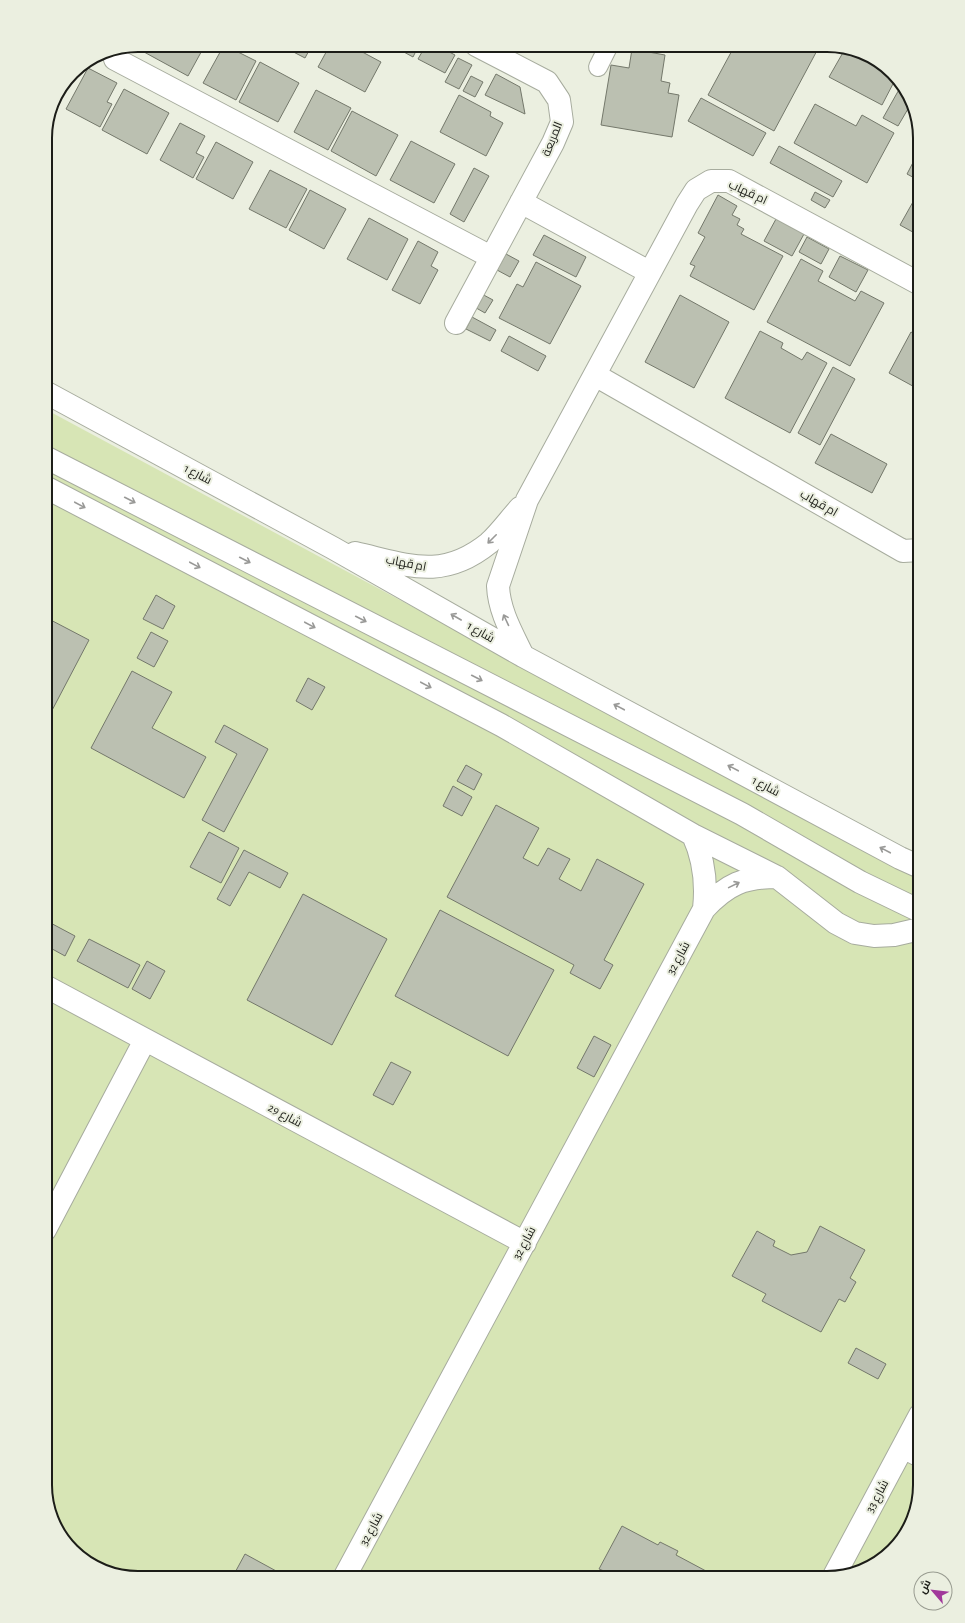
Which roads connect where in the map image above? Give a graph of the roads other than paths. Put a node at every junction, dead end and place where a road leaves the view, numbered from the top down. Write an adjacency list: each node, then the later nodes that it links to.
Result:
1 (489, 52): 5 (street, المربعة)
2 (606, 52): 4 (street)
3 (115, 59): 6 (street)
4 (598, 67)
5 (521, 202): 6 (street, المربعة); 7 (street)
6 (491, 257): 9 (street, المربعة)
7 (649, 272): 8 (street, ام قهاب); 10 (street, ام قهاب)
8 (913, 280)
9 (456, 322)
10 (595, 375): 14 (street, ام قهاب); 16 (street, ام قهاب)
11 (52, 396): 15 (street, شارع 1)
12 (52, 461): 22 (street, one-way to 22)
13 (52, 491): 18 (street, one-way to 18)
14 (527, 500): 15 (street, ام قهاب, one-way to 15); 17 (street, ام قهاب, one-way to 14)
15 (333, 548): 17 (street, شارع 1, one-way to 15)
16 (913, 550)
17 (523, 656): 19 (street, شارع 1, one-way to 17)
18 (693, 835): 20 (street); 21 (street, شارع 32)
19 (913, 864)
20 (777, 877): 21 (street, شارع 32, one-way to 20); 23 (street)
21 (704, 908): 27 (street, شارع 32)
22 (913, 908)
23 (913, 930)
24 (52, 990): 25 (street, شارع 29)
25 (146, 1040): 26 (street); 27 (street, شارع 29)
26 (52, 1217)
27 (525, 1243): 30 (street, شارع 32)
28 (911, 1452): 29 (street, شارع 33)
29 (838, 1570)
30 (348, 1571)

